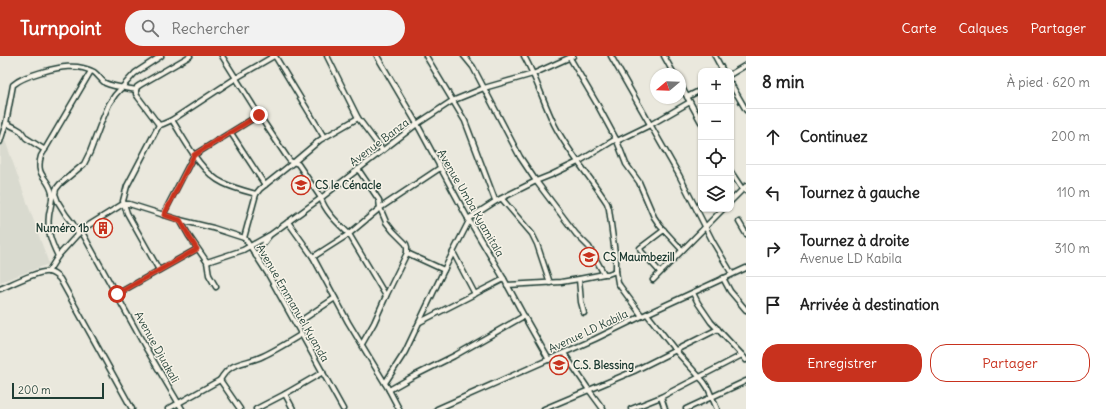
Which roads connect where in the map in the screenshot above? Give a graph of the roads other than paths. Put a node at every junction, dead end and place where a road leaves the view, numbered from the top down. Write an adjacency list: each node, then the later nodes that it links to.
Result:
1 (161, 56): 21 (street)
2 (190, 56): 24 (street)
3 (222, 56): 20 (street)
4 (275, 56): 20 (street); 39 (street)
5 (327, 56): 32 (street)
6 (377, 56): 35 (street, Avenue Umba Kyamitala)
7 (426, 56): 28 (street)
8 (464, 56): 22 (street)
9 (524, 56): 19 (street)
10 (611, 56): 37 (street)
11 (664, 56): 15 (street)
12 (715, 56): 16 (street)
13 (571, 57): 19 (street, Avenue Banza); 40 (street)
14 (746, 65): 18 (street)
15 (671, 68)
16 (721, 68)
17 (91, 71): 21 (street); 34 (street); 42 (street)
18 (734, 72)
19 (533, 74): 22 (street, Avenue Banza); 46 (street)
20 (236, 78): 30 (street); 33 (street)
21 (122, 87): 24 (street); 54 (street)
22 (484, 88): 28 (street, Avenue Banza); 50 (street)
23 (734, 89): 29 (street)
24 (136, 90): 36 (street)
25 (698, 92): 27 (street)
26 (686, 96): 27 (street)
27 (688, 100): 31 (street); 37 (street)
28 (452, 101): 35 (street, Avenue Banza); 58 (street)
29 (746, 110)
30 (259, 115): 38 (street); 45 (street)
31 (698, 117)
32 (358, 118): 39 (street); 43 (street)
33 (172, 120): 36 (street); 44 (street)
34 (6, 123): 41 (street); 42 (street)
35 (417, 124): 43 (street, Avenue Banza); 47 (street, Avenue Umba Kyamitala)
36 (159, 125): 59 (street)
37 (650, 125): 40 (street); 67 (street)
38 (231, 132): 44 (street); 51 (street)
39 (324, 137): 45 (street)
40 (616, 140): 46 (street); 69 (street)
41 (0, 142)
42 (45, 150): 54 (street)
43 (382, 150): 48 (street, Avenue Banza)
44 (194, 155): 53 (street); 62 (street)
45 (294, 162): 51 (street); 55 (street)
46 (578, 162): 50 (street); 87 (street)
47 (440, 168): 60 (street); 64 (street, Avenue Umba Kyamitala)
48 (358, 169): 55 (street, Avenue Banza); 60 (street)
49 (733, 176): 52 (street)
50 (536, 181): 57 (street); 90 (street)
51 (266, 185): 53 (street)
52 (745, 189): 56 (street)
53 (256, 194): 74 (street)
54 (54, 195): 70 (street); 80 (street)
55 (321, 198): 65 (street, Avenue Banza); 71 (street)
56 (734, 198)
57 (502, 199): 58 (street); 96 (street)
58 (496, 201): 64 (street)
59 (123, 204): 62 (street, Avenue Emmanuel Kyanda); 68 (street); 85 (street)
60 (380, 208): 71 (street); 79 (street)
61 (720, 212): 67 (street)
62 (164, 215): 63 (street, Avenue Emmanuel Kyanda)
63 (180, 220): 74 (street, Avenue Emmanuel Kyanda); 76 (street)
64 (469, 220): 78 (street); 93 (street, Avenue Umba Kyamitala)
65 (288, 222): 73 (street, Avenue Banza); 82 (street)
66 (739, 222): 72 (street)
67 (705, 227): 77 (street); 91 (street)
68 (82, 230): 70 (street); 101 (street, Avenue Djuakali)
69 (664, 230): 77 (street); 89 (street)
70 (78, 234): 80 (street)
71 (349, 234): 82 (street); 103 (street)
72 (746, 234)
73 (270, 235): 75 (street, Avenue Banza); 81 (street)
74 (244, 238): 75 (street, Avenue Emmanuel Kyanda)
75 (250, 245): 81 (street, Avenue Emmanuel Kyanda); 83 (street, Avenue Banza)
76 (197, 249): 83 (street); 85 (street)
77 (682, 250): 89 (street)
78 (453, 252): 86 (street); 102 (street)
79 (407, 253): 86 (street); 103 (street)
80 (58, 256): 88 (street)
81 (256, 256): 111 (street, Avenue Emmanuel Kyanda)
82 (313, 257): 104 (street)
83 (207, 262): 98 (street)
84 (746, 268): 91 (street, Avenue LD Kabila)
85 (159, 270): 101 (street)
86 (444, 270): 110 (street)
87 (616, 271): 90 (street); 109 (street)
88 (48, 272): 99 (street); 131 (street)
89 (660, 272): 95 (street)
90 (604, 274): 94 (street)
91 (732, 274): 92 (street, Avenue LD Kabila)
92 (723, 278): 100 (street, Avenue LD Kabila); 105 (street)
93 (504, 279): 97 (street, Avenue Umba Kyamitala); 102 (street)
94 (579, 279): 96 (street); 106 (street)
95 (653, 280)
96 (550, 283): 97 (street)
97 (507, 285): 108 (street, Avenue Umba Kyamitala)
98 (216, 287)
99 (0, 289)
100 (693, 293): 107 (street, Avenue LD Kabila); 112 (street)
101 (117, 294): 130 (street, Avenue Djuakali)
102 (475, 294): 110 (street)
103 (386, 296): 114 (street)
104 (335, 298): 111 (street); 114 (street)
105 (746, 310)
106 (584, 313)
107 (647, 314): 109 (street, Avenue LD Kabila); 115 (street)
108 (524, 316): 118 (street, Avenue Umba Kyamitala); 125 (street)
109 (642, 316): 116 (street, Avenue LD Kabila)
110 (420, 323): 124 (street)
111 (296, 324): 113 (street, Avenue Emmanuel Kyanda)
112 (718, 330): 115 (street); 117 (street)
113 (302, 334): 120 (street, Avenue Emmanuel Kyanda); 122 (street)
114 (362, 344): 124 (street)
115 (675, 350): 121 (street); 126 (street)
116 (564, 353): 118 (street, Avenue LD Kabila); 126 (street)
117 (742, 355): 119 (street); 121 (street)
118 (549, 360): 139 (street, Avenue LD Kabila)
119 (746, 360)
120 (323, 372): 127 (street); 137 (street, Avenue Emmanuel Kyanda)
121 (700, 377): 128 (street); 129 (street)
122 (220, 380): 130 (street); 134 (street)
123 (746, 381): 129 (street)
124 (385, 383): 125 (street)
125 (389, 390): 138 (street)
126 (589, 390): 140 (street); 141 (street)
127 (285, 394): 135 (street); 136 (street)
128 (661, 397): 142 (street); 143 (street)
129 (712, 397): 144 (street); 145 (street)
130 (178, 403): 132 (street); 133 (street, Avenue Djuakali)
131 (132, 409)
132 (168, 409)
133 (182, 409)
134 (240, 409)
135 (256, 409)
136 (293, 409)
137 (343, 409)
138 (398, 409)
139 (437, 409)
140 (544, 409)
141 (603, 409)
142 (631, 409)
143 (665, 409)
144 (686, 409)
145 (718, 409)

